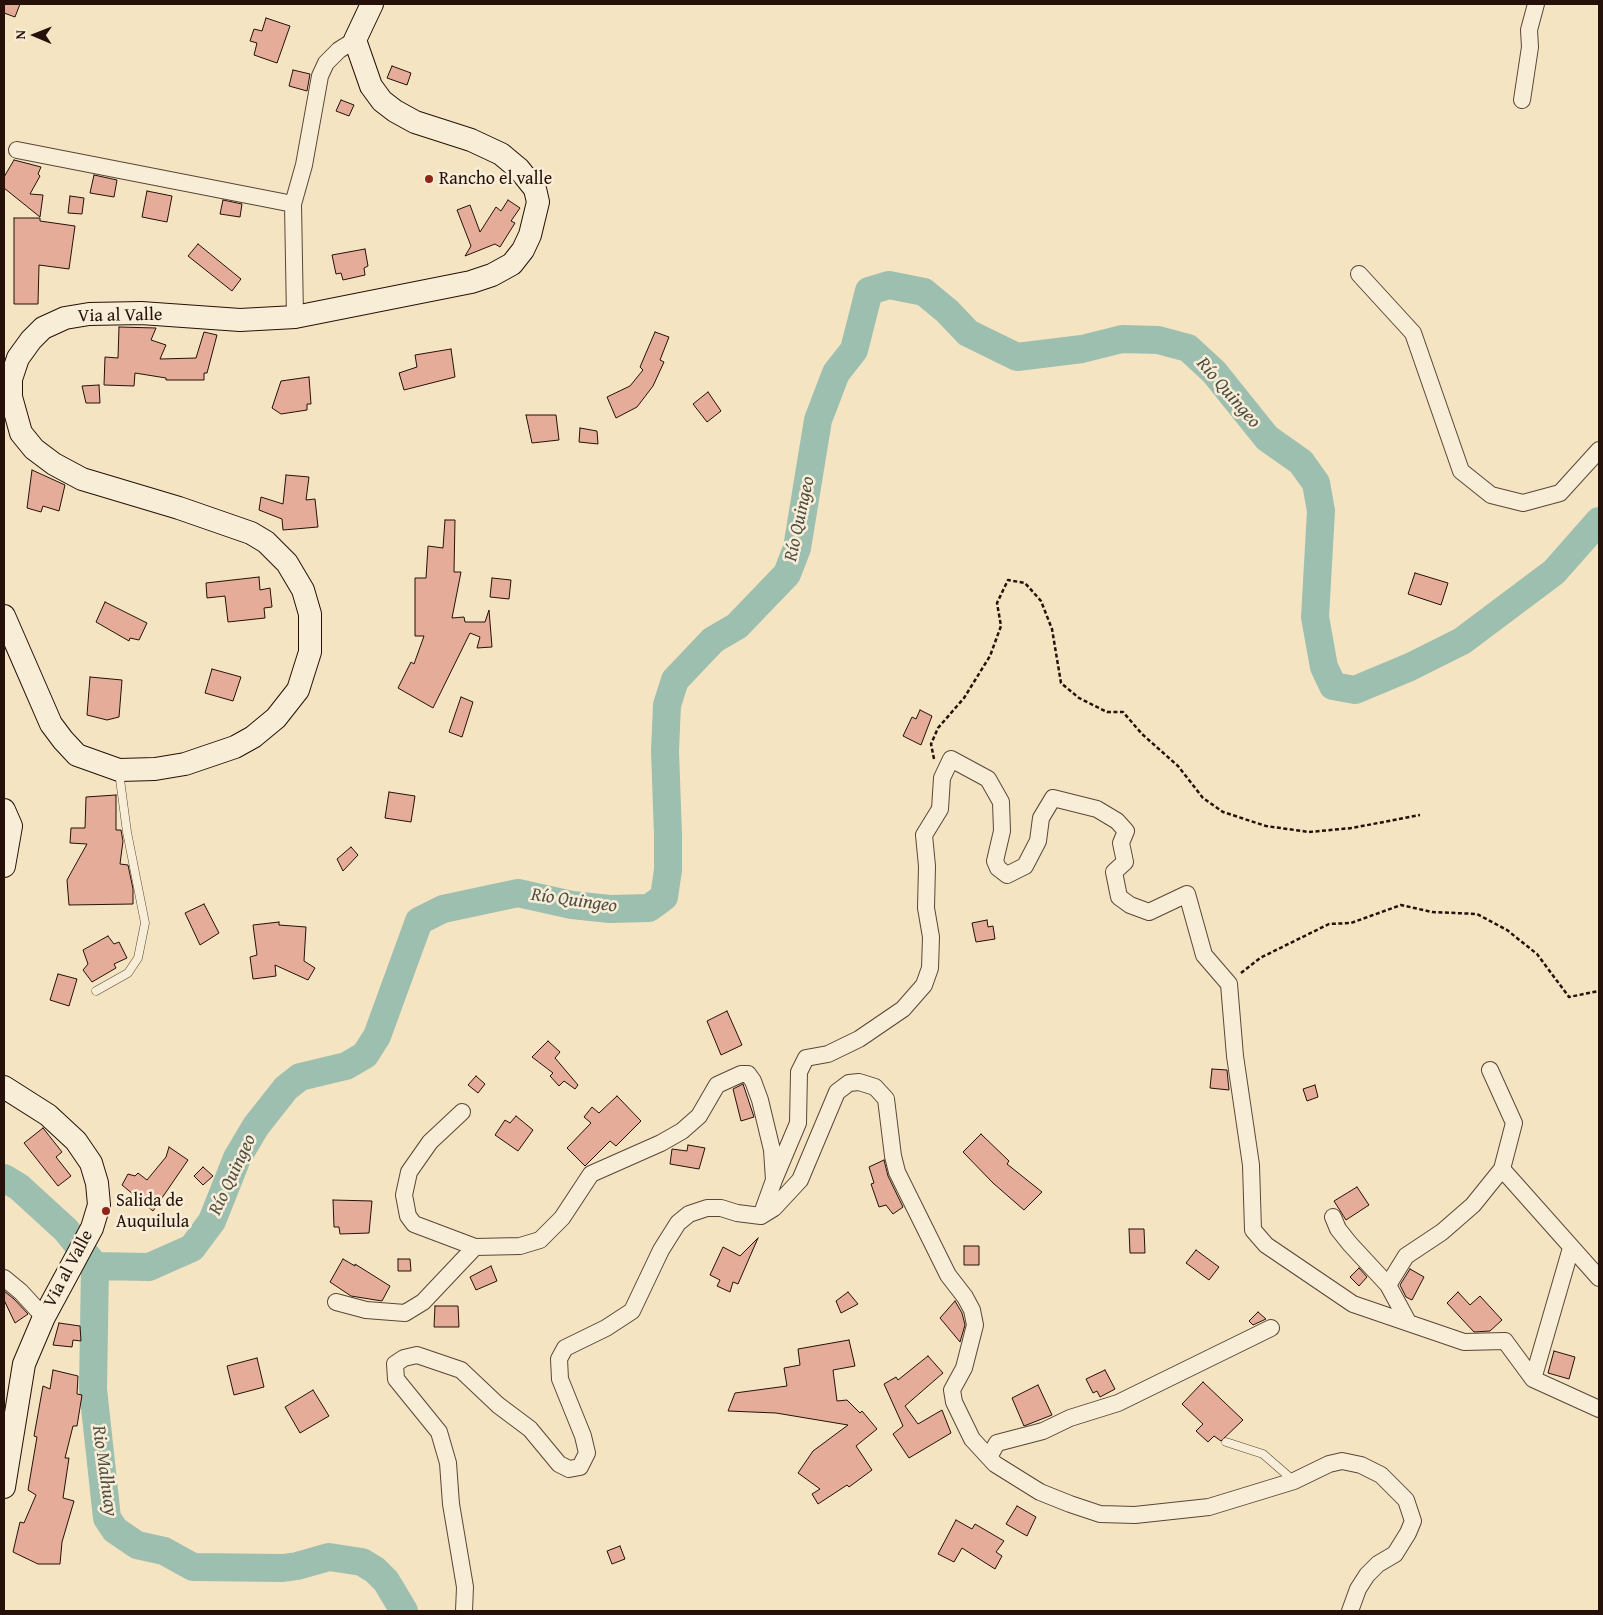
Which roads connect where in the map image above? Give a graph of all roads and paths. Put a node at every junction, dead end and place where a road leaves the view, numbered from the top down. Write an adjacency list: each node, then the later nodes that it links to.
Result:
1 (372, 4): 3 (main road)
2 (1536, 4): 4 (street)
3 (355, 40): 6 (street); 8 (main road, Via al Valle)
4 (1522, 100)
5 (17, 150): 6 (street)
6 (293, 204): 8 (street)
7 (1359, 274): 9 (street)
8 (295, 317): 11 (main road, Via al Valle)
9 (1599, 450)
10 (4, 616): 11 (main road, Via al Valle)
11 (118, 770): 17 (lane)
12 (942, 778): 14 (path); 16 (street); 23 (street)
13 (4, 810): 15 (main road)
14 (1420, 815)
15 (4, 866)
16 (1229, 984): 18 (path); 33 (street)
17 (96, 991)
18 (1599, 991)
19 (1490, 1070): 22 (street)
20 (4, 1087): 32 (main road, Via al Valle)
21 (462, 1112): 26 (street)
22 (1502, 1170): 27 (street); 30 (street)
23 (774, 1180): 24 (street); 26 (street)
24 (762, 1216): 38 (street); 41 (street)
25 (1333, 1217): 30 (street)
26 (475, 1247): 31 (street)
27 (1571, 1248): 29 (street); 35 (street)
28 (4, 1278): 32 (street)
29 (1599, 1278)
30 (1388, 1285): 33 (street)
31 (336, 1302)
32 (46, 1312): 40 (main road, Via al Valle)
33 (1408, 1322): 35 (street)
34 (1271, 1328): 38 (street)
35 (1533, 1379): 36 (street)
36 (1599, 1409)
37 (1226, 1442): 39 (lane)
38 (989, 1457): 39 (street)
39 (1294, 1480): 42 (street)
40 (4, 1487)
41 (464, 1611)
42 (1350, 1611)

